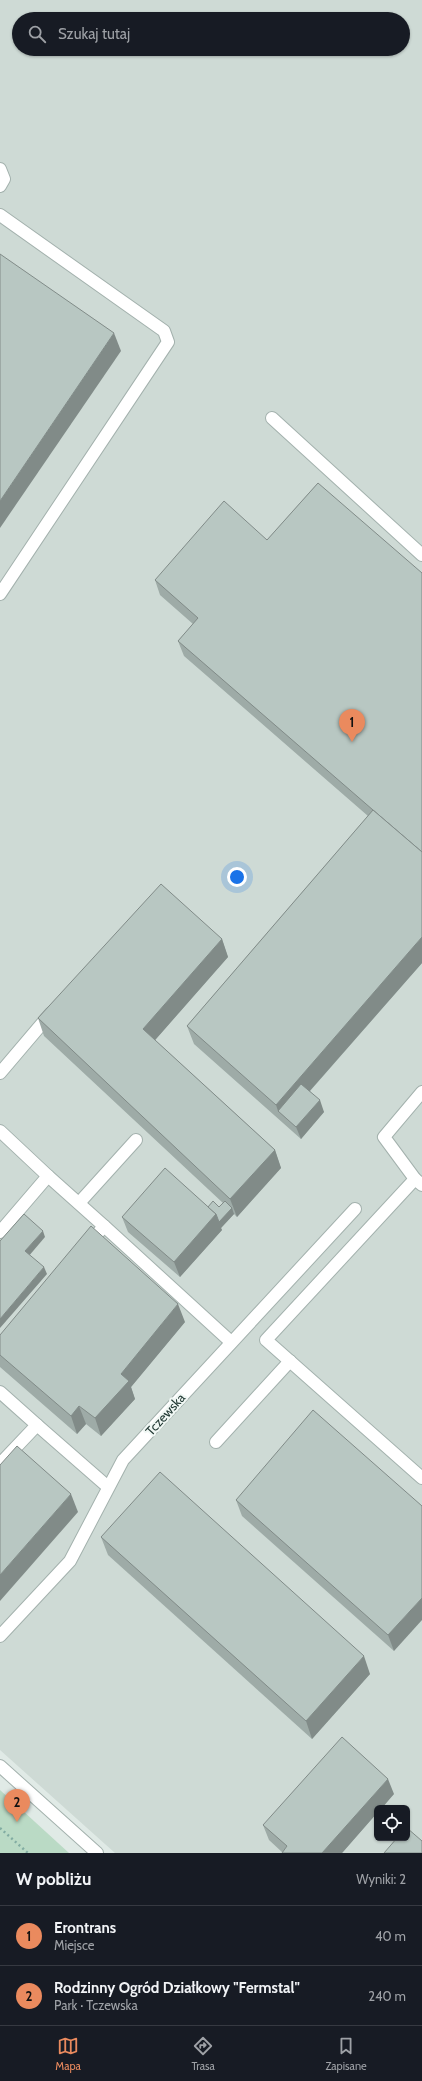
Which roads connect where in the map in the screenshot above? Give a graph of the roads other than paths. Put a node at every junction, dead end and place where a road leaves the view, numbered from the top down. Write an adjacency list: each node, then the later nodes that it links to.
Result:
1 (0, 169): 2 (street)
2 (0, 186)
3 (0, 214): 6 (street)
4 (272, 418): 5 (street)
5 (422, 555)
6 (0, 594)
7 (57, 1007): 8 (street)
8 (0, 1073)
9 (422, 1092): 13 (street)
10 (0, 1131): 12 (street)
11 (136, 1140): 14 (street)
12 (48, 1176): 14 (street); 17 (street)
13 (419, 1182): 20 (street)
14 (79, 1203): 16 (street)
15 (355, 1208): 19 (street, Tczewska)
16 (104, 1226): 18 (street); 19 (street)
17 (0, 1232)
18 (79, 1255)
19 (231, 1342): 26 (street, Tczewska)
20 (290, 1361): 23 (street); 25 (street)
21 (0, 1392): 22 (street)
22 (37, 1424): 24 (street); 26 (street)
23 (216, 1442)
24 (0, 1464)
25 (422, 1478)
26 (108, 1487): 27 (street, Tczewska)
27 (0, 1636)
28 (0, 1766): 29 (street)
29 (97, 1853)

